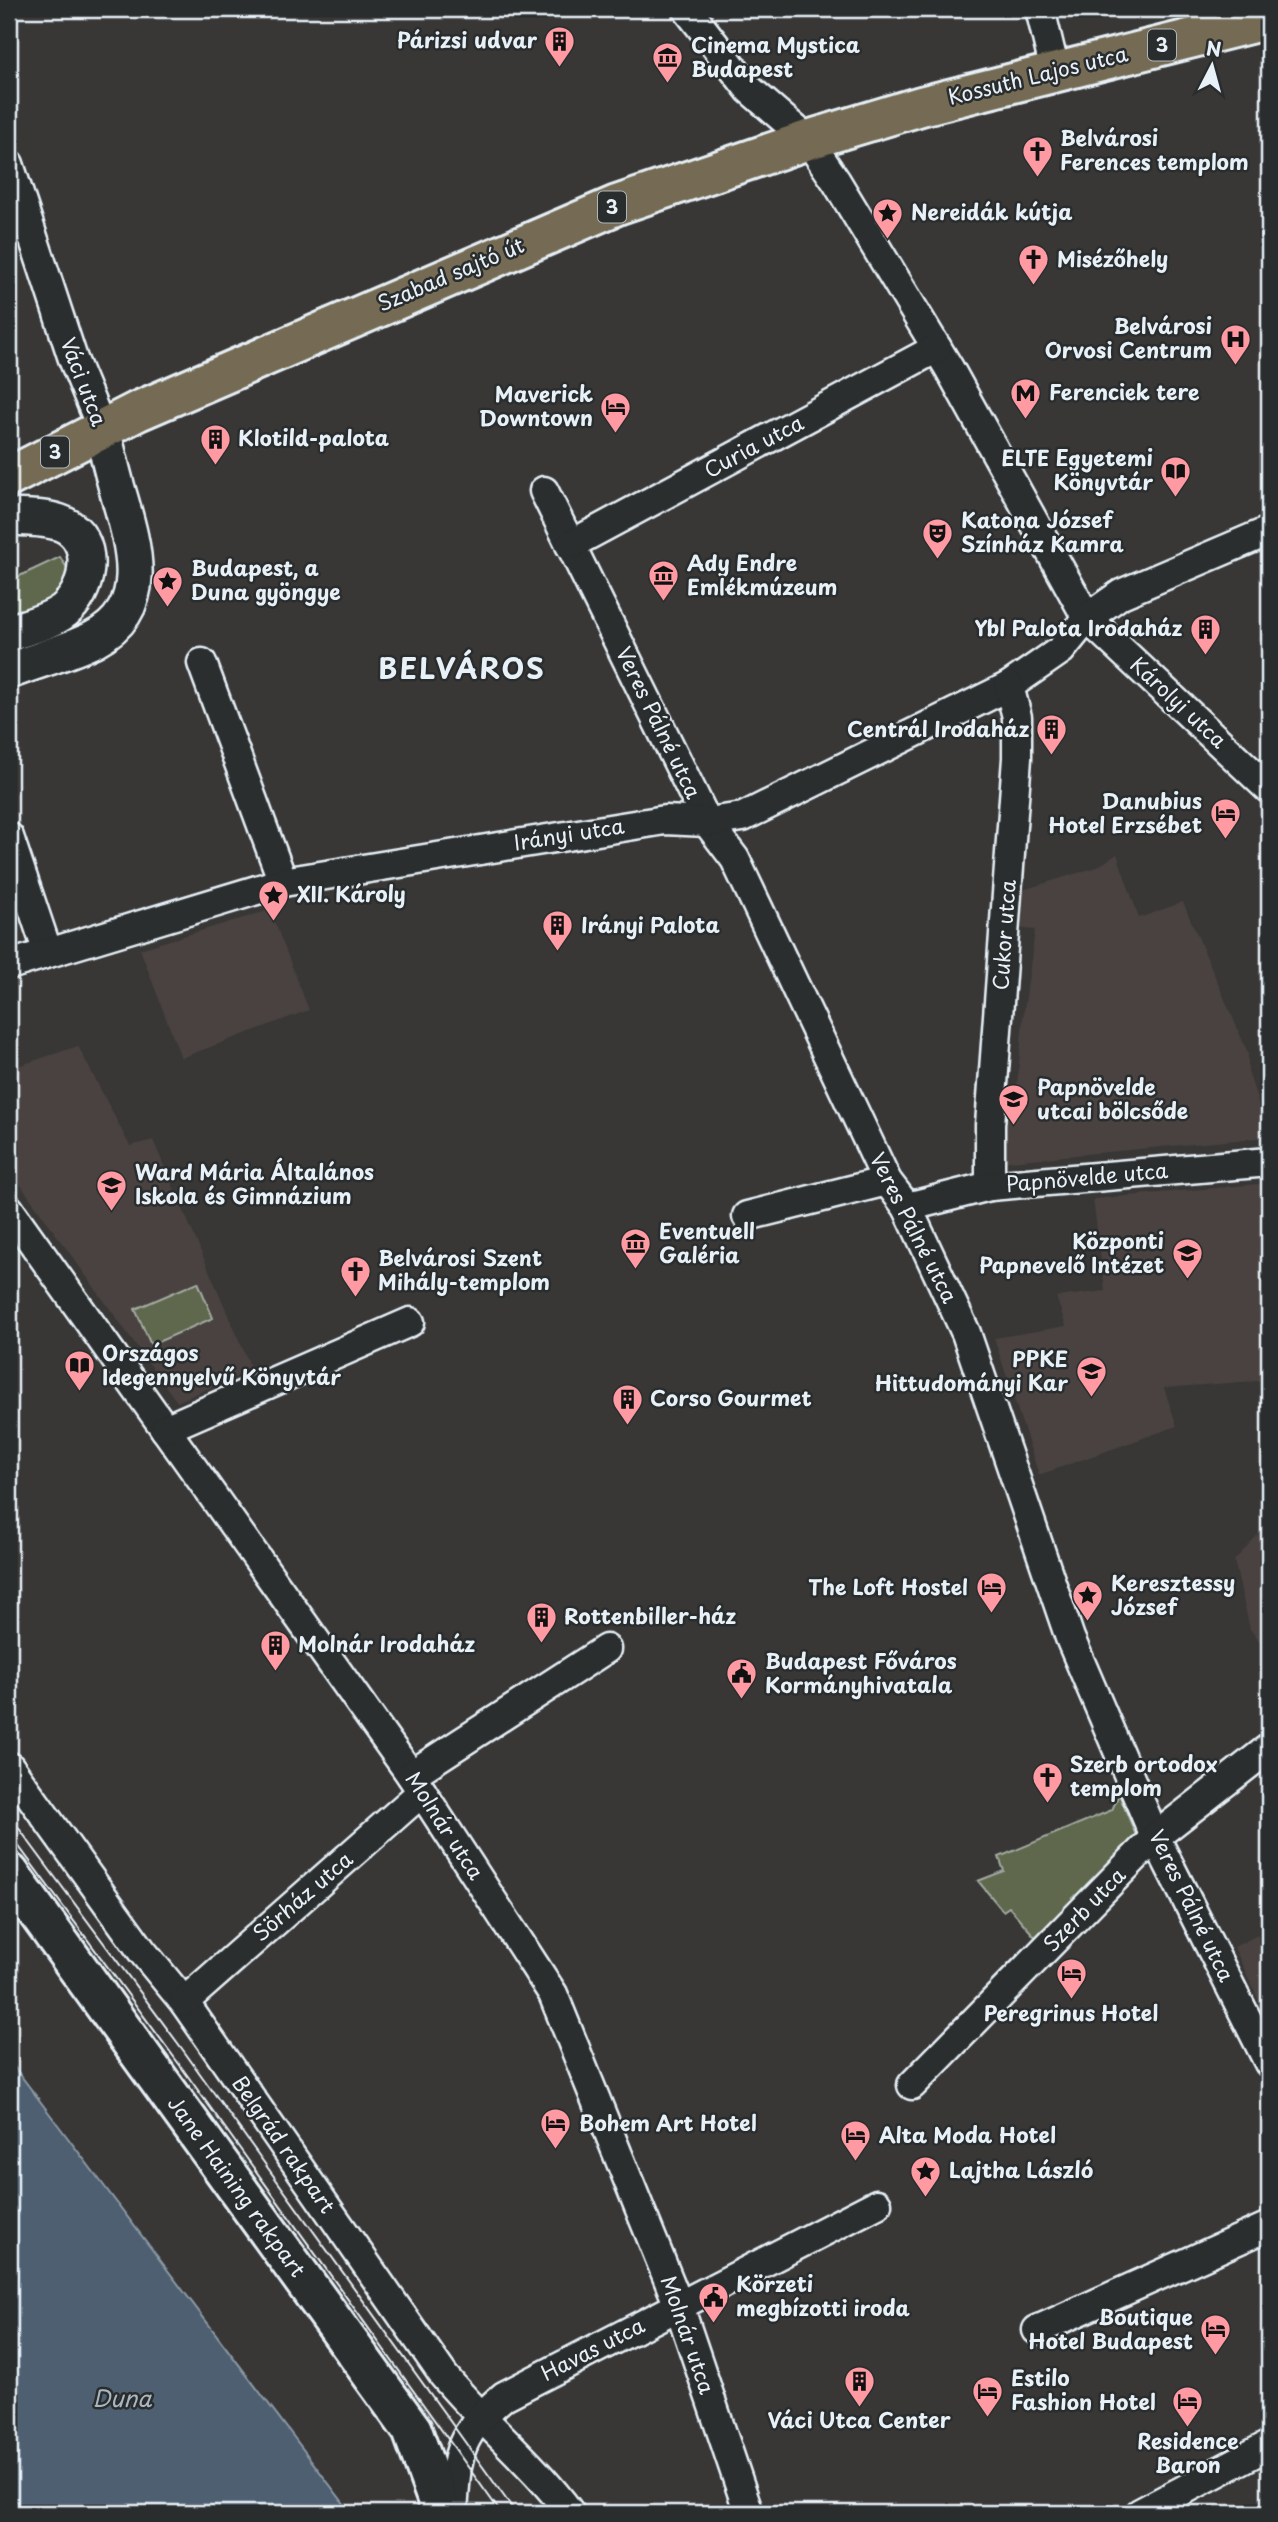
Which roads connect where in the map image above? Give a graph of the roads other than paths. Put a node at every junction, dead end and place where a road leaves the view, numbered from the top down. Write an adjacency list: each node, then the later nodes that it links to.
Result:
1 (687, 9): 5 (street)
2 (1040, 9): 4 (street)
3 (1269, 19): 4 (main road, Kossuth Lajos utca / 3)
4 (1055, 71): 5 (main road, Kossuth Lajos utca / 3)
5 (808, 140): 7 (street); 8 (main road, Szabad sajtó út / 3)
6 (9, 164): 8 (street, Váci utca)
7 (937, 348): 13 (street, Curia utca); 14 (street)
8 (102, 429): 9 (main road, 3); 17 (street, Váci utca)
9 (9, 477)
10 (544, 491): 13 (street, Veres Pálné utca)
11 (9, 517): 15 (street)
12 (1269, 531): 14 (street, Irányi utca)
13 (570, 545): 20 (street, Veres Pálné utca)
14 (1087, 618): 18 (street, Irányi utca); 19 (street, Károlyi utca)
15 (9, 634)
16 (202, 663): 22 (street)
17 (9, 671)
18 (1009, 686): 20 (street, Irányi utca); 27 (street, Cukor utca)
19 (1269, 789)
20 (707, 822): 22 (street, Irányi utca); 26 (street, Veres Pálné utca)
21 (9, 837): 23 (street)
22 (283, 882): 23 (street, Irányi utca)
23 (48, 953): 24 (street, Irányi utca)
24 (9, 965)
25 (1269, 1162): 27 (street, Papnövelde utca)
26 (887, 1181): 28 (street, Veres Pálné utca); 30 (street)
27 (990, 1186): 28 (street, Papnövelde utca)
28 (907, 1207): 37 (street, Veres Pálné utca)
29 (9, 1209): 32 (street, Molnár utca)
30 (747, 1216)
31 (410, 1322): 32 (street)
32 (165, 1429): 36 (street, Molnár utca)
33 (606, 1649): 36 (street, Sörház utca)
34 (1269, 1748): 37 (street, Szerb utca)
35 (9, 1766): 39 (street, Belgrád rakpart)
36 (417, 1784): 39 (street, Sörház utca); 44 (street, Molnár utca)
37 (1156, 1837): 40 (street, Veres Pálné utca); 41 (street, Szerb utca)
38 (9, 1873): 48 (main road, Jane Haining rakpart)
39 (184, 2002): 46 (street, Belgrád rakpart)
40 (1269, 2063)
41 (912, 2085)
42 (877, 2204): 44 (street, Havas utca)
43 (1269, 2226): 45 (street)
44 (679, 2306): 46 (street, Havas utca); 51 (street, Molnár utca)
45 (1037, 2330)
46 (479, 2416): 49 (street, Havas utca); 50 (street, Belgrád rakpart)
47 (1269, 2445): 52 (street)
48 (442, 2513)
49 (453, 2513)
50 (570, 2513)
51 (748, 2513)
52 (1140, 2513)

